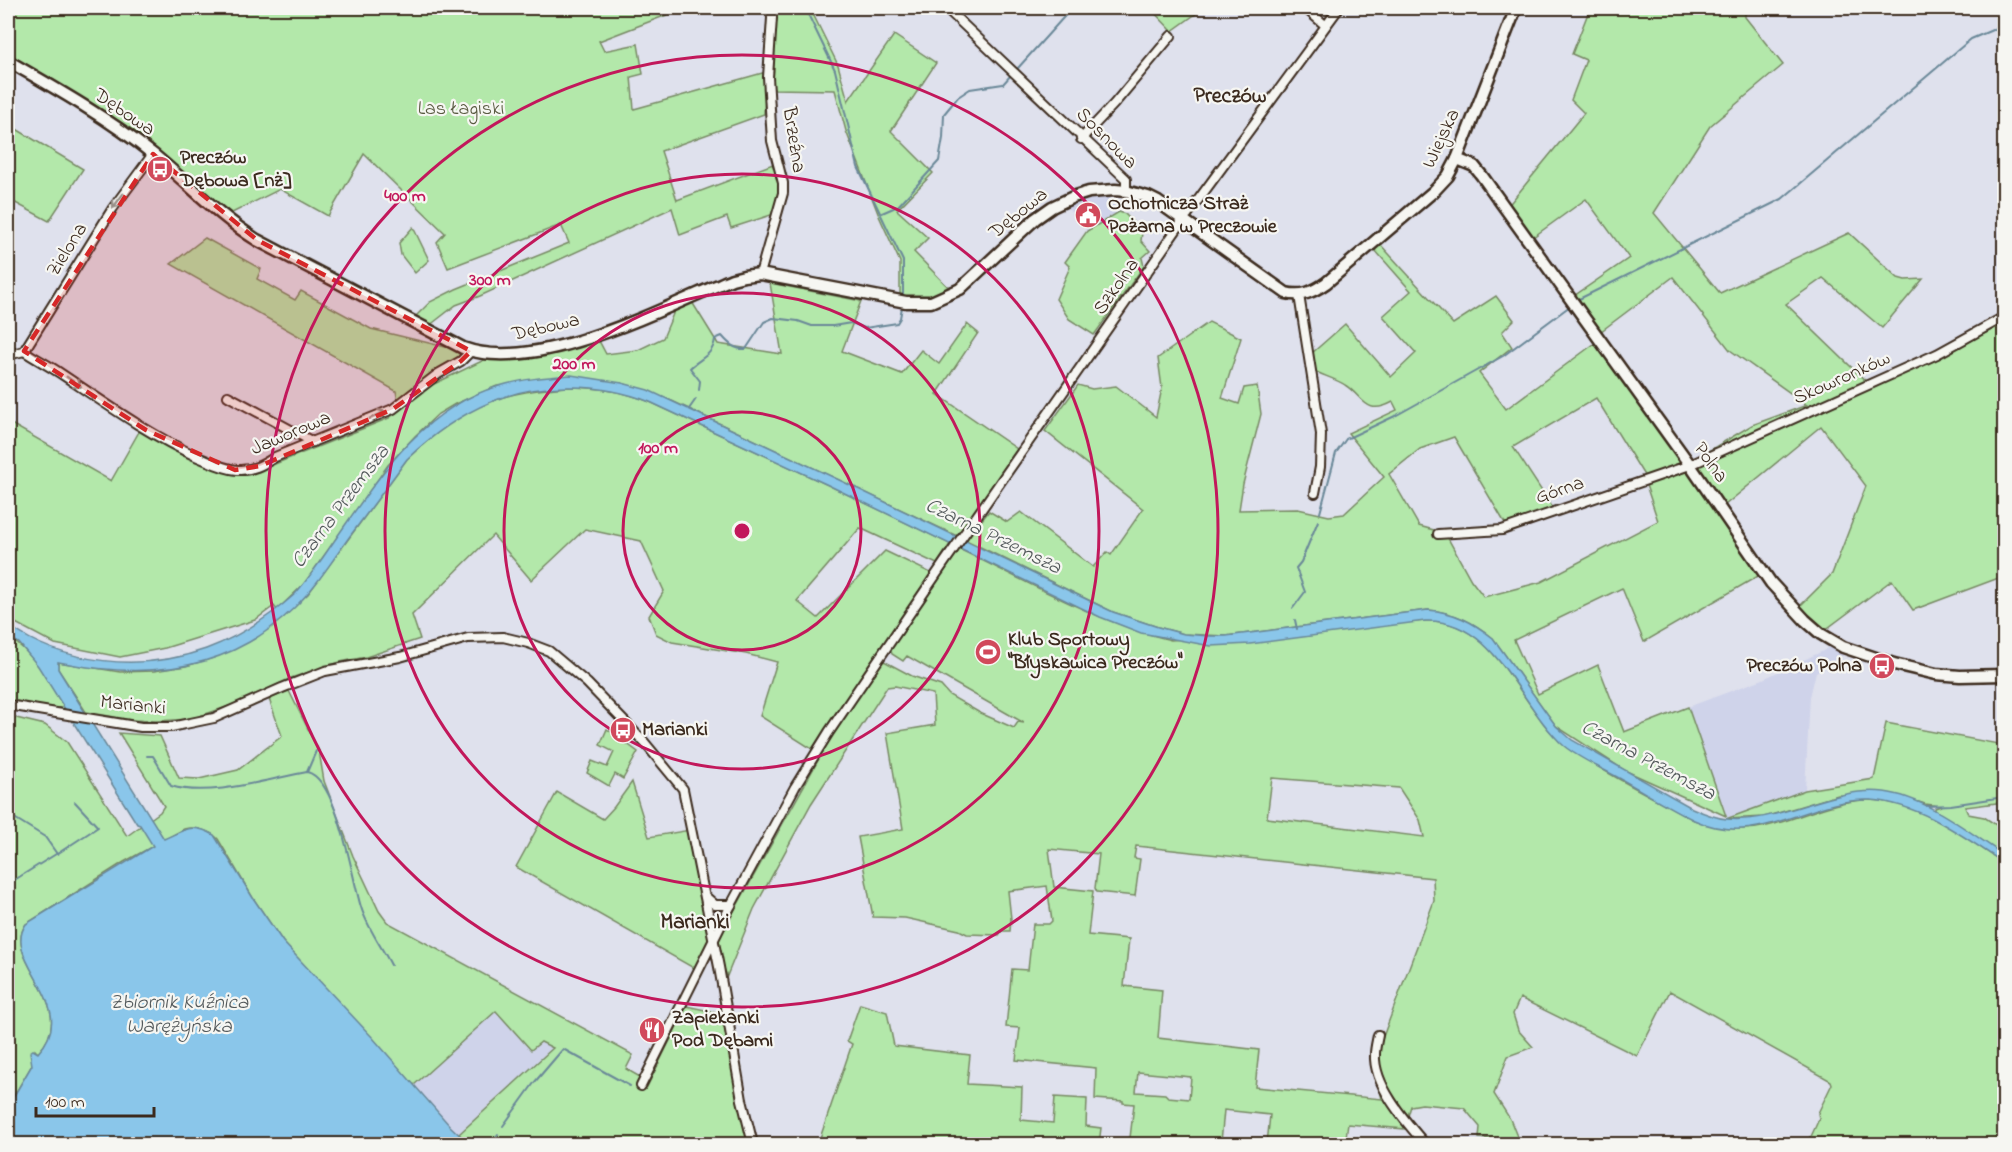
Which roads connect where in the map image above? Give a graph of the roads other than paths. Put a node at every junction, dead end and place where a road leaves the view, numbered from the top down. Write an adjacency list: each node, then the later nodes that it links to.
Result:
1 (771, 8): 14 (street, Brzeźna)
2 (946, 8): 9 (street, Sosnowa)
3 (1305, 8): 6 (street)
4 (1339, 8): 6 (street, Szkolna)
5 (1516, 8): 11 (street, Wiejska)
6 (1325, 25): 13 (street, Szkolna)
7 (1171, 36): 9 (street)
8 (8, 61): 10 (street, Dębowa)
9 (1081, 139): 12 (street, Sosnowa)
10 (153, 154): 17 (street, Zielona, one-way to 17); 18 (street, Dębowa)
11 (1457, 159): 15 (street, Wiejska); 22 (street, Polna)
12 (1126, 191): 13 (street, Sosnowa); 14 (street, Dębowa)
13 (1184, 220): 15 (street, Sosnowa); 28 (street, Szkolna)
14 (760, 274): 18 (street, Dębowa)
15 (1299, 295): 23 (street)
16 (2004, 317): 22 (street, Skowronków)
17 (24, 351): 19 (street); 21 (street, Jaworowa, one-way to 21)
18 (471, 351): 21 (street, Jaworowa, one-way to 18)
19 (8, 355)
20 (228, 396): 21 (street)
21 (313, 442)
22 (1690, 465): 24 (street, Górna); 25 (street, Polna)
23 (1315, 493)
24 (1438, 534)
25 (2004, 675)
26 (8, 705): 27 (street, Marianki)
27 (705, 896): 28 (street); 29 (street, Marianki)
28 (731, 905): 29 (street)
29 (714, 939): 31 (street); 32 (street, Marianki)
30 (1378, 1035): 33 (street)
31 (641, 1086)
32 (753, 1144)
33 (1425, 1144)

